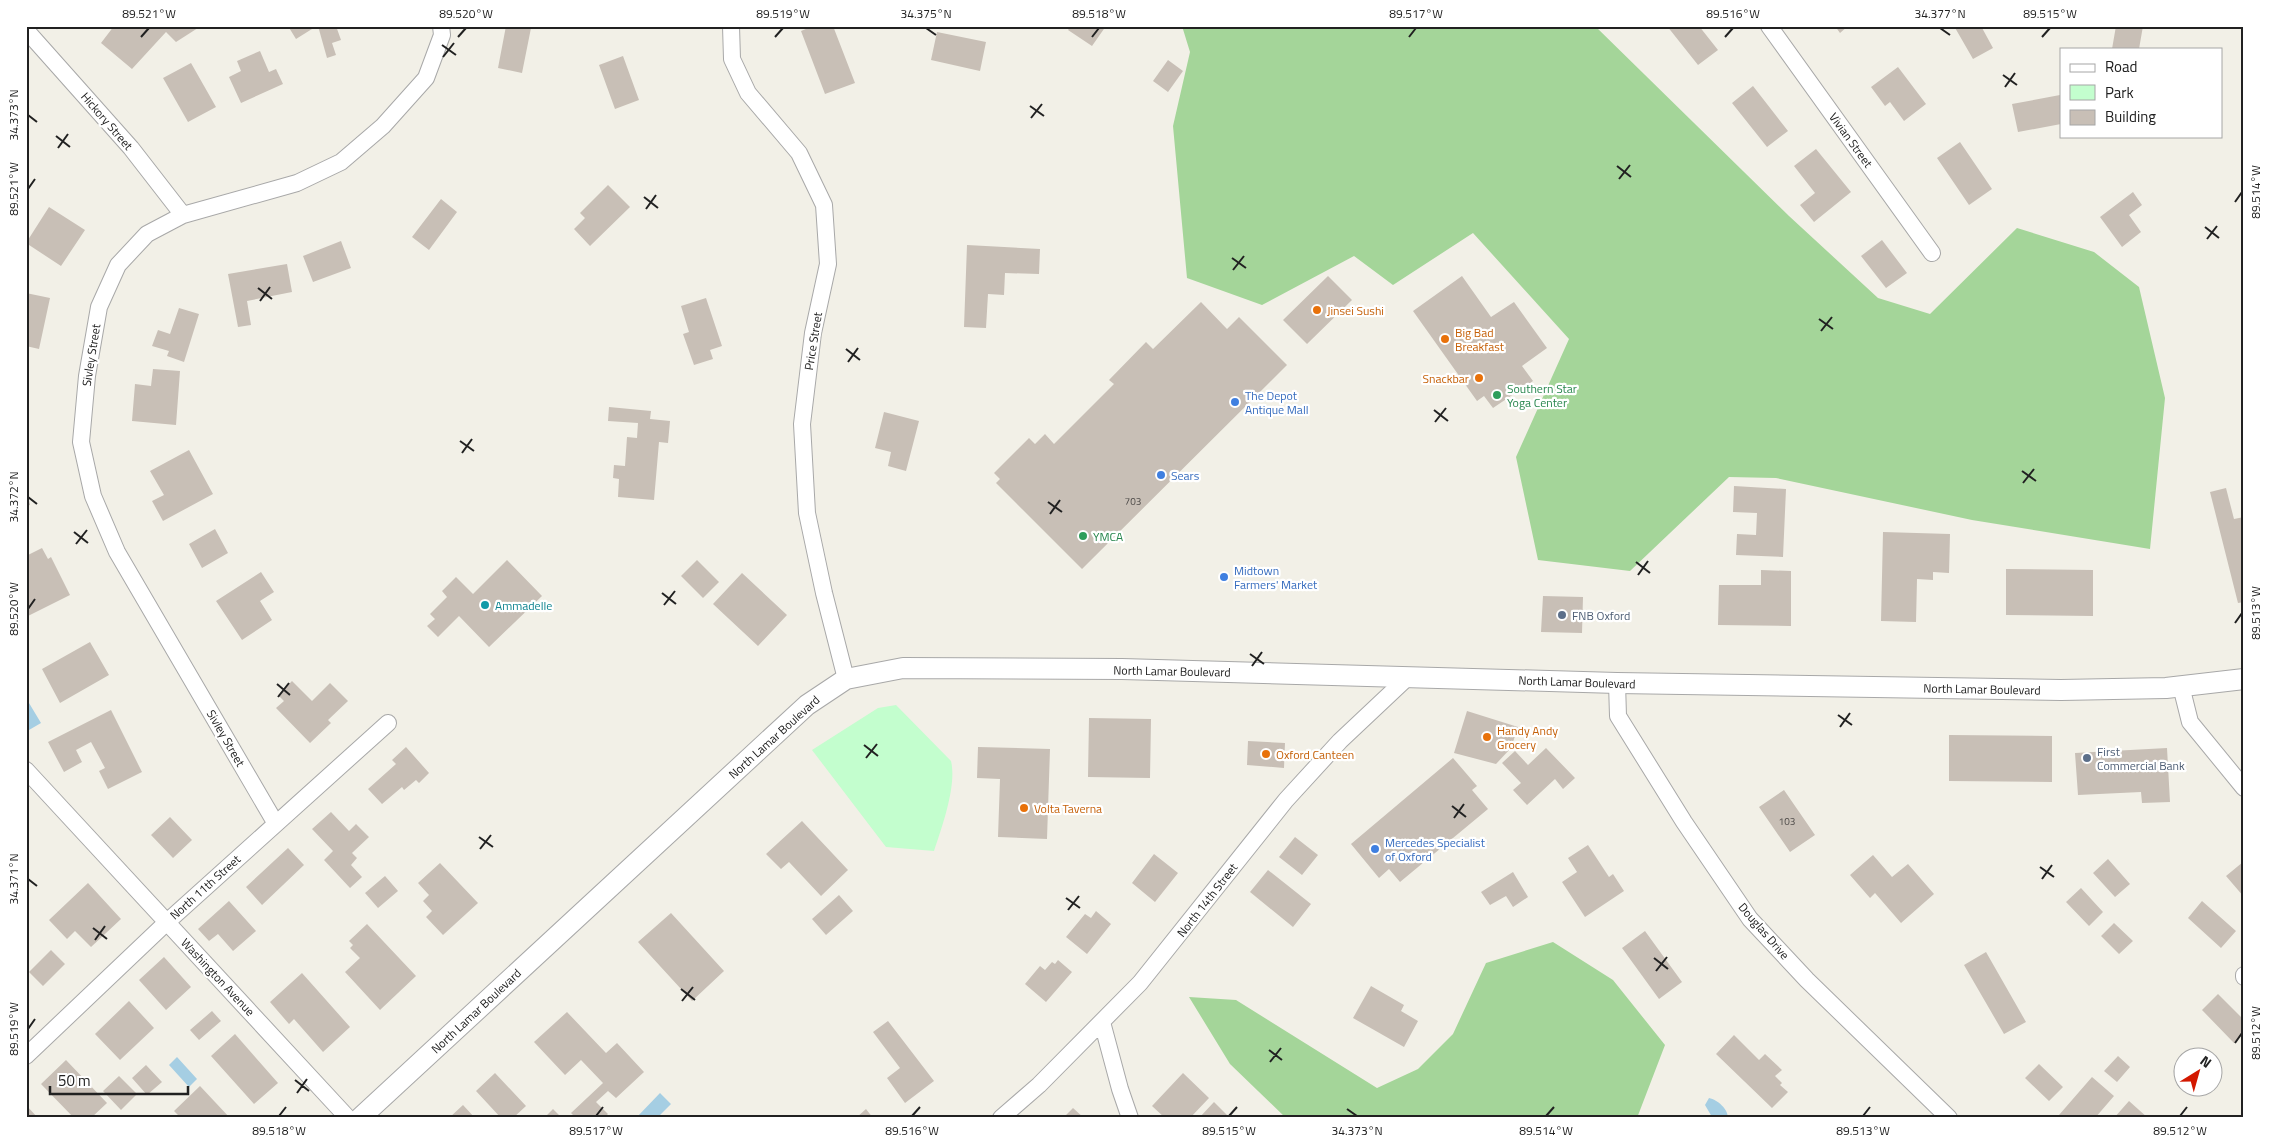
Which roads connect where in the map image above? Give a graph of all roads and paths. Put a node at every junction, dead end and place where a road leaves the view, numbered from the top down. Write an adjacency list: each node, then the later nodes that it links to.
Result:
1 (441, 26): 5 (street, Sivley Street)
2 (731, 26): 8 (street, Price Street)
3 (1769, 26): 6 (street, Vivian Street)
4 (26, 30): 5 (street, Hickory Street)
5 (184, 215): 15 (street, Sivley Street)
6 (1932, 253)
7 (1408, 677): 8 (street, North Lamar Boulevard); 10 (street, North Lamar Boulevard); 17 (street, North 14th Street)
8 (846, 679): 20 (street, North Lamar Boulevard)
9 (2244, 679): 11 (street, North Lamar Boulevard)
10 (1617, 683): 11 (street, North Lamar Boulevard); 23 (street, Douglas Drive)
11 (2182, 686): 14 (street)
12 (388, 723): 15 (street, North 11th Street)
13 (26, 770): 16 (street, Washington Avenue)
14 (2244, 788)
15 (276, 824): 16 (street, North 11th Street)
16 (167, 922): 18 (street, North 11th Street); 19 (street, Washington Avenue)
17 (1102, 1022): 21 (street, North 14th Street); 22 (street)
18 (26, 1056)
19 (348, 1118)
20 (360, 1118)
21 (1001, 1118)
22 (1130, 1118)
23 (1949, 1118)

